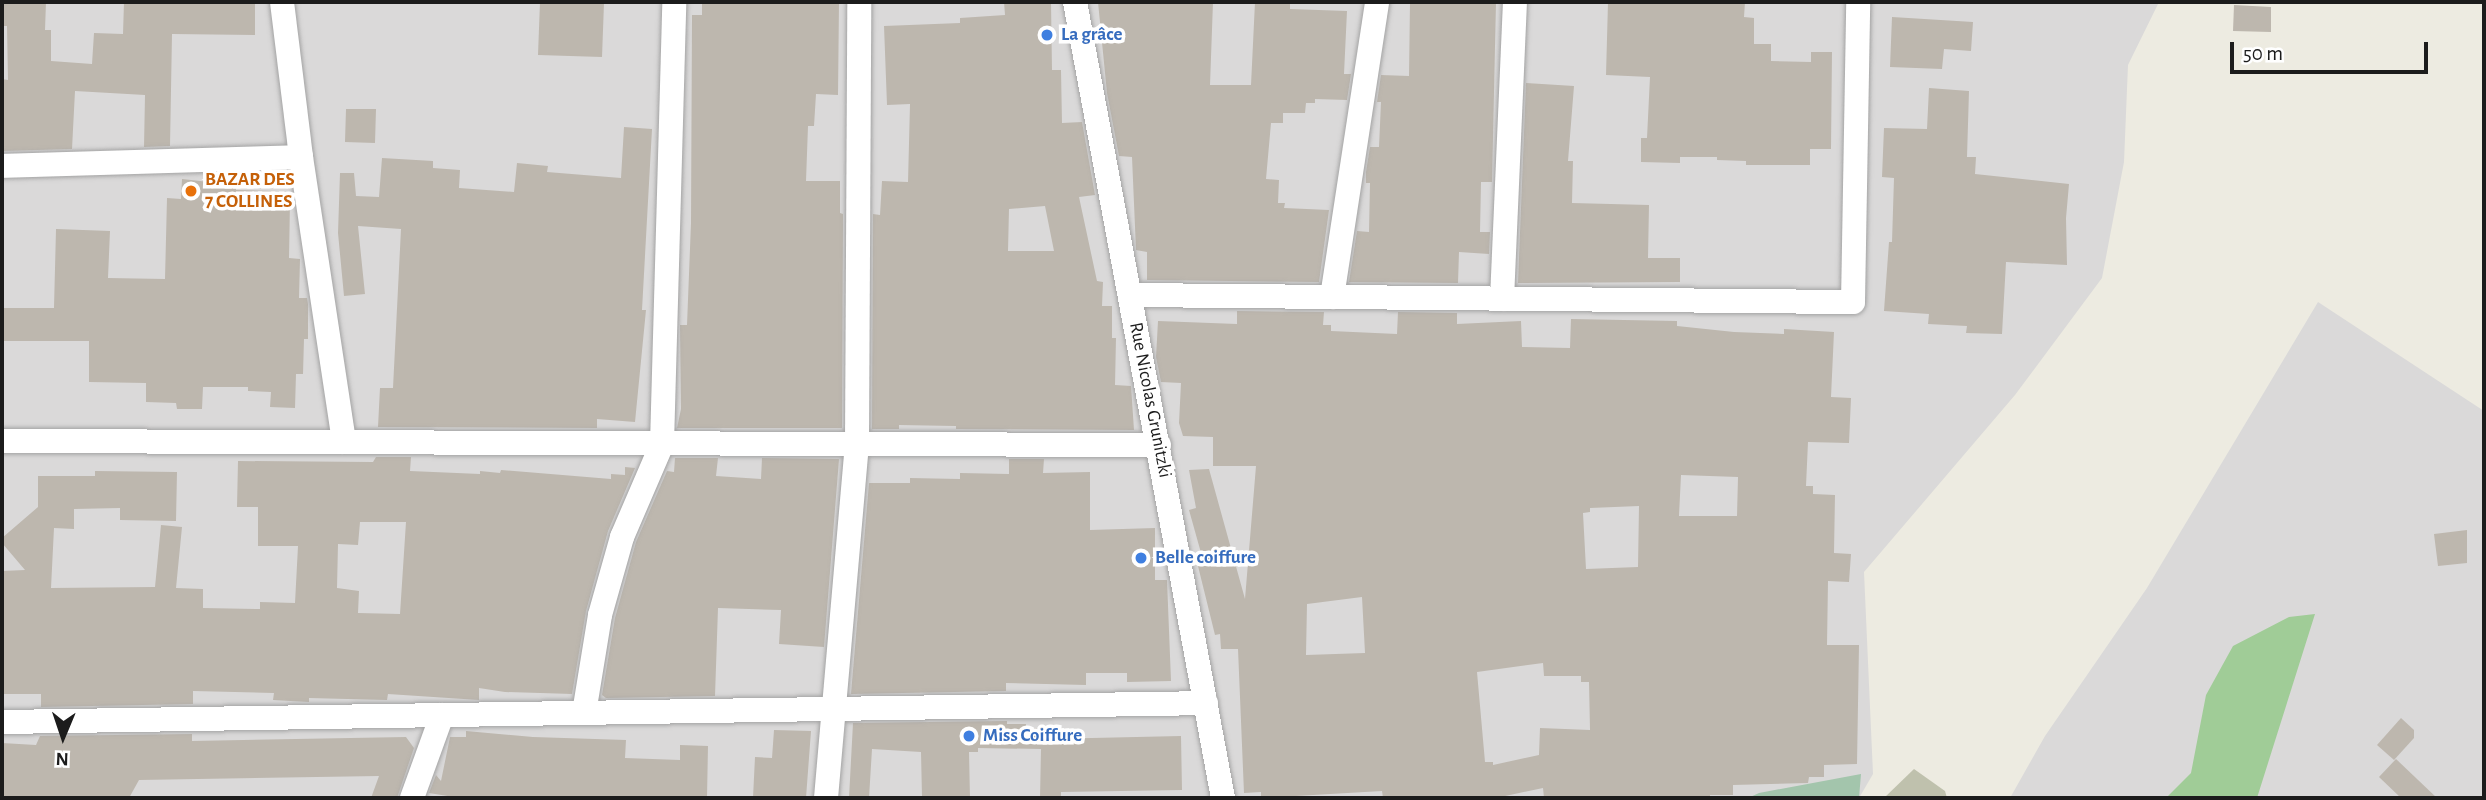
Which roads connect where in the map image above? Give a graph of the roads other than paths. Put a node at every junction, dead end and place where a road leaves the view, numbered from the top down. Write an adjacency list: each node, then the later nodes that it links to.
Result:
1 (282, 2): 8 (street)
2 (674, 2): 15 (street)
3 (859, 2): 16 (street)
4 (1075, 2): 10 (street, Rue Nicolas Grunitzki)
5 (1377, 2): 11 (street)
6 (1515, 2): 12 (street)
7 (1858, 2): 12 (street)
8 (301, 157): 9 (street); 14 (street)
9 (2, 166)
10 (1130, 295): 11 (street); 17 (street, Rue Nicolas Grunitzki)
11 (1332, 297): 12 (street)
12 (1502, 299)
13 (2, 441): 14 (street)
14 (344, 442): 15 (street)
15 (662, 443): 16 (street); 20 (street)
16 (857, 444): 17 (street); 19 (street)
17 (1159, 445): 18 (street, Rue Nicolas Grunitzki)
18 (1206, 703): 19 (street); 25 (street, Rue Nicolas Grunitzki)
19 (834, 709): 20 (street); 24 (street)
20 (584, 713): 21 (street)
21 (442, 715): 22 (street); 23 (street)
22 (2, 722)
23 (412, 798)
24 (826, 798)
25 (1223, 798)

